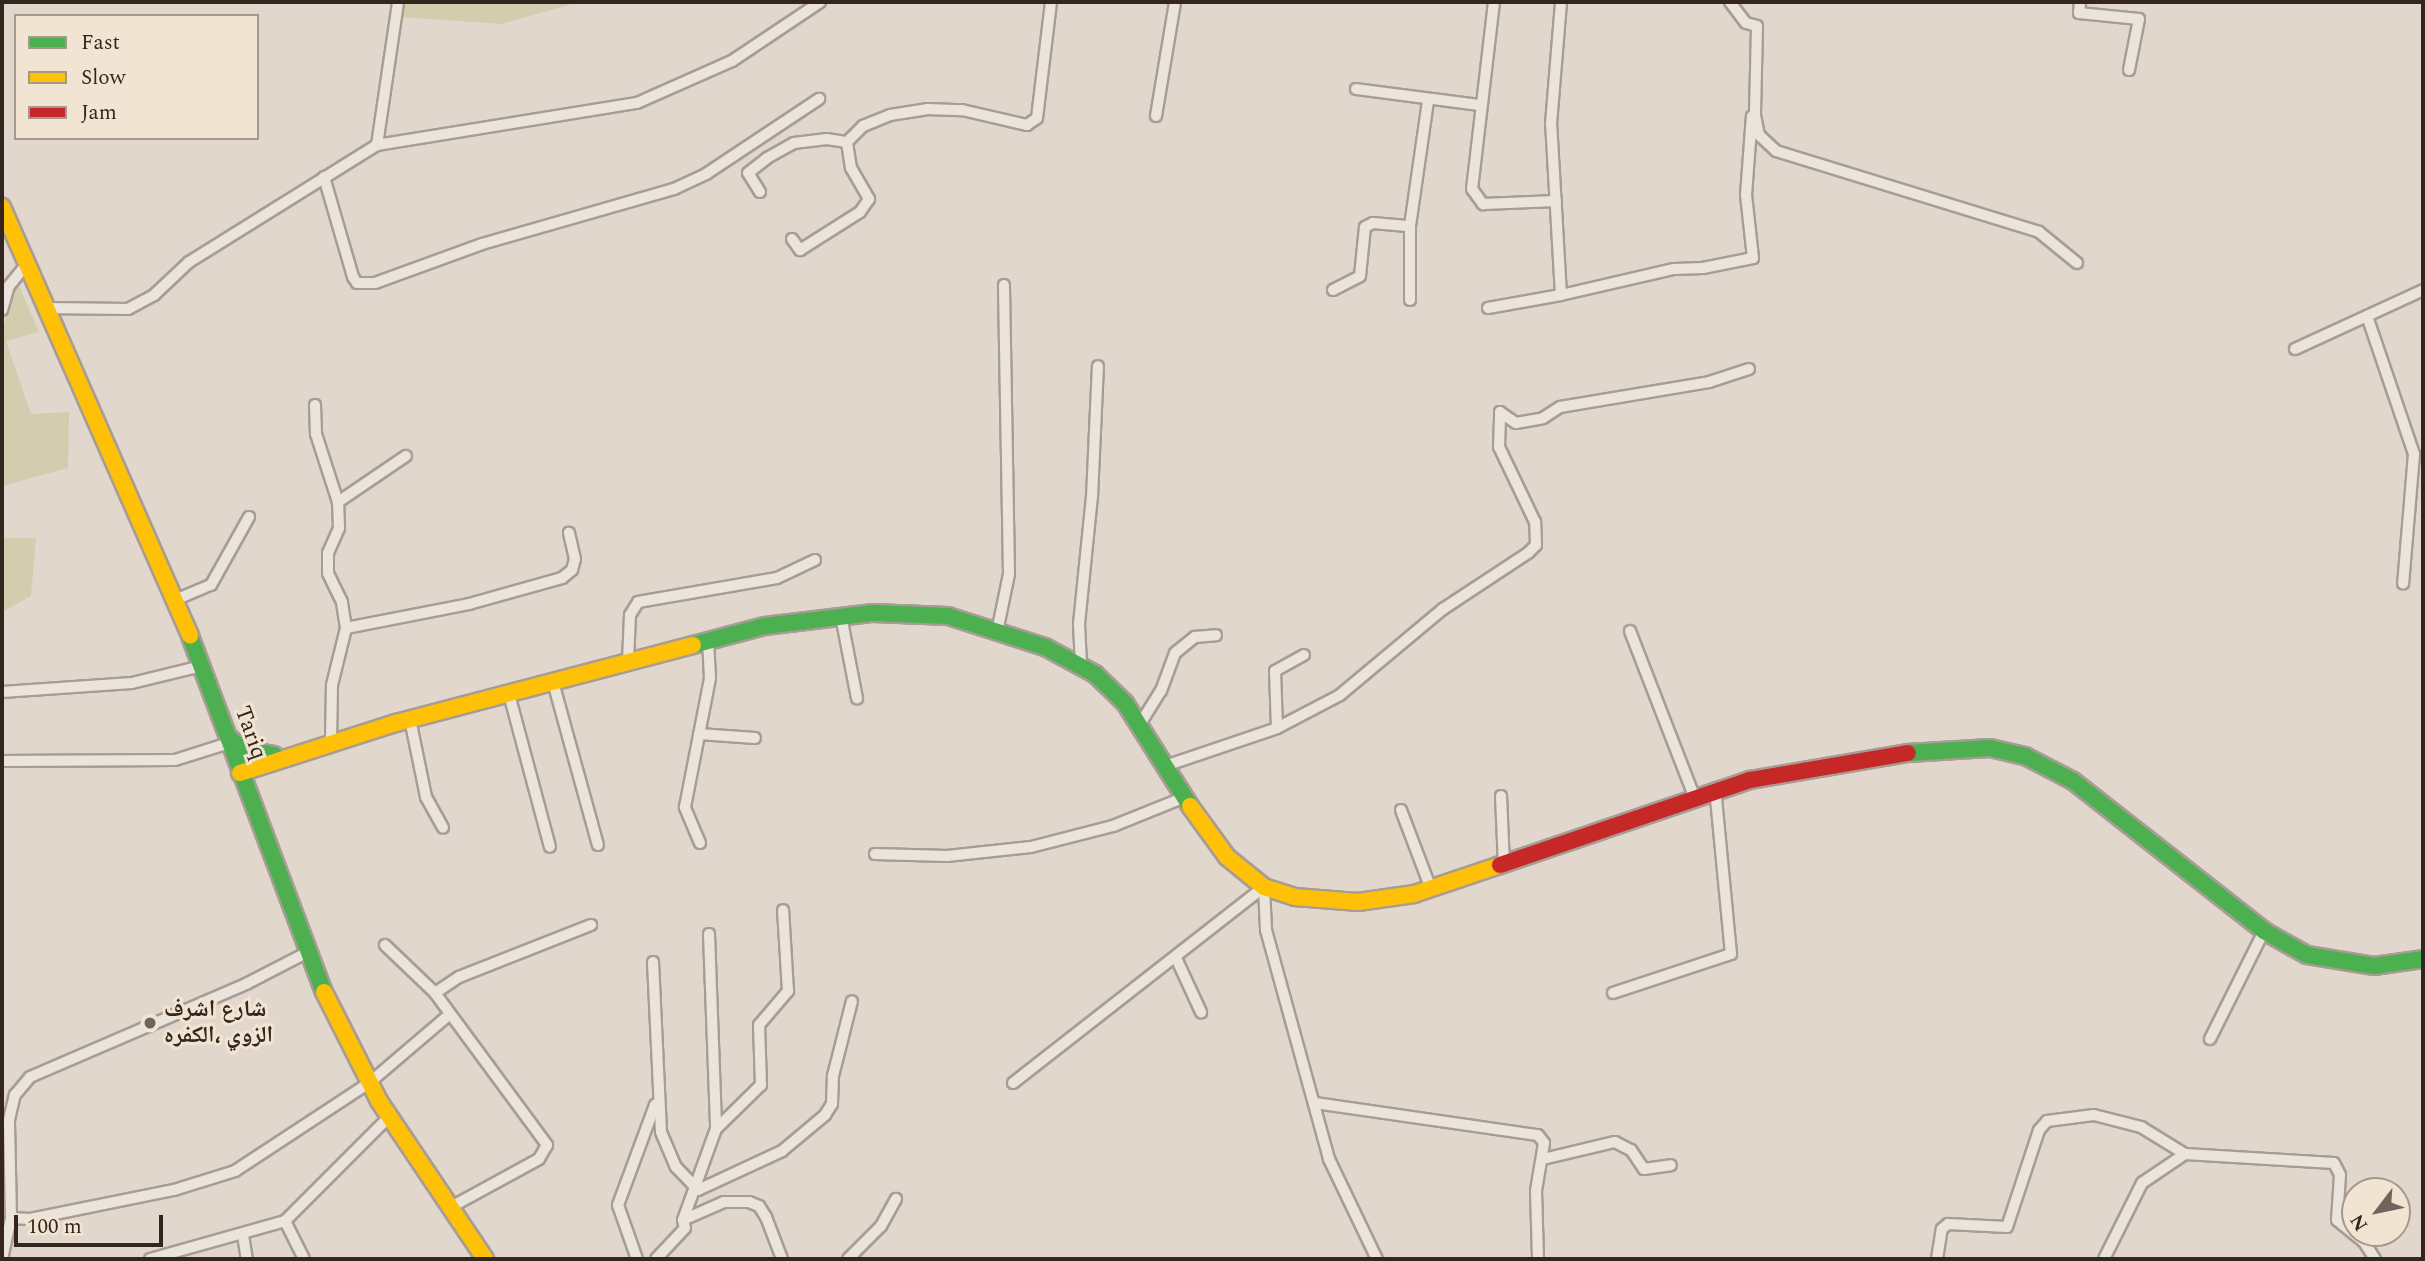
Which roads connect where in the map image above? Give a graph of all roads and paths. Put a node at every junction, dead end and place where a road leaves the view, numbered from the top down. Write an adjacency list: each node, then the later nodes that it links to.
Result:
1 (398, 2): 17 (street)
2 (820, 2): 17 (street)
3 (1051, 2): 16 (street)
4 (1175, 2): 15 (street)
5 (1494, 2): 14 (street)
6 (1561, 2): 20 (street)
7 (1730, 2): 9 (street)
8 (2080, 2): 10 (street)
9 (1746, 23): 24 (street); 29 (street)
10 (2129, 70)
11 (1356, 89): 13 (street)
12 (818, 99): 18 (street)
13 (1428, 101): 14 (street); 22 (street)
14 (1480, 106): 20 (street)
15 (1156, 116)
16 (847, 142): 19 (street); 23 (street)
17 (377, 145): 18 (street)
18 (324, 177): 31 (street)
19 (760, 192)
20 (1556, 201): 29 (street)
21 (2, 207): 25 (street, Tariq)
22 (1410, 226): 27 (street); 30 (street)
23 (792, 239)
24 (2077, 264)
25 (26, 265): 31 (street, Tariq); 33 (street)
26 (1004, 285): 49 (street)
27 (1333, 290)
28 (2423, 290): 34 (street)
29 (1561, 295): 32 (street)
30 (1410, 300)
31 (45, 308): 45 (street, Tariq)
32 (1488, 308)
33 (2, 310)
34 (2367, 316): 35 (street); 44 (street)
35 (2295, 349)
36 (1098, 366): 54 (street)
37 (1749, 369): 62 (street)
38 (314, 405): 40 (street)
39 (405, 456): 40 (street)
40 (338, 502): 47 (street)
41 (249, 517): 45 (street)
42 (569, 533): 47 (street)
43 (816, 560): 53 (street)
44 (2403, 584)
45 (174, 600): 55 (street, Tariq)
46 (841, 616): 49 (street); 51 (street); 59 (street)
47 (346, 628): 65 (street)
48 (1630, 631): 73 (street)
49 (997, 632): 54 (street)
50 (1216, 635): 61 (street)
51 (708, 641): 53 (street); 63 (street)
52 (1304, 655): 62 (street)
53 (628, 662): 56 (street)
54 (1081, 664): 61 (street)
55 (201, 666): 57 (street); 66 (street, Tariq)
56 (553, 682): 58 (street); 78 (street)
57 (2, 692)
58 (509, 694): 60 (street); 79 (street)
59 (857, 698)
60 (410, 719): 65 (street); 76 (street)
61 (1140, 724): 69 (street)
62 (1277, 729): 69 (street)
63 (699, 734): 64 (street); 77 (street)
64 (755, 738)
65 (331, 741): 67 (street)
66 (233, 752): 67 (street); 67 (street); 68 (street); 71 (street, Tariq)
67 (275, 758): 71 (street)
68 (2, 761)
69 (1165, 766): 74 (street)
70 (1715, 789): 73 (street); 86 (street); 94 (street)
71 (250, 795): 89 (street, Tariq)
72 (1501, 796): 81 (street)
73 (1694, 796): 81 (street)
74 (1185, 797): 80 (street); 82 (street)
75 (1401, 810): 83 (street)
76 (443, 828)
77 (700, 843)
78 (598, 845)
79 (550, 847)
80 (875, 854)
81 (1504, 864): 83 (street)
82 (1264, 887): 83 (street); 90 (street); 102 (street)
83 (1432, 889)
84 (783, 910): 105 (street)
85 (591, 925): 93 (street)
86 (2264, 930): 91 (street); 98 (street)
87 (709, 934): 105 (street)
88 (385, 945): 93 (street)
89 (308, 952): 99 (street, Tariq); 103 (street)
90 (1176, 958): 96 (street); 100 (street)
91 (2423, 959)
92 (653, 962): 101 (street)
93 (435, 993): 97 (street)
94 (1613, 993)
95 (852, 1001): 109 (street)
96 (1201, 1012)
97 (450, 1014): 99 (street); 111 (street)
98 (2210, 1039)
99 (369, 1083): 104 (street, Tariq); 112 (street)
100 (1013, 1083)
101 (656, 1102): 109 (street); 121 (street)
102 (1315, 1103): 107 (street); 125 (street)
103 (7, 1109): 112 (street)
104 (389, 1117): 111 (street, Tariq); 114 (street)
105 (716, 1129): 109 (street)
106 (2185, 1154): 127 (street); 128 (street); 129 (street)
107 (1543, 1159): 108 (street); 126 (street)
108 (1671, 1165)
109 (698, 1190): 113 (street)
110 (896, 1199): 124 (street)
111 (449, 1208): 120 (street, Tariq)
112 (11, 1217): 116 (street)
113 (683, 1220): 122 (street); 123 (street)
114 (285, 1221): 115 (street); 119 (street)
115 (243, 1235): 117 (street); 118 (street)
116 (2, 1259)
117 (150, 1259)
118 (247, 1259)
119 (303, 1259)
120 (485, 1259)
121 (637, 1259)
122 (656, 1259)
123 (782, 1259)
124 (848, 1259)
125 (1377, 1259)
126 (1538, 1259)
127 (1937, 1259)
128 (2104, 1259)
129 (2375, 1259)

